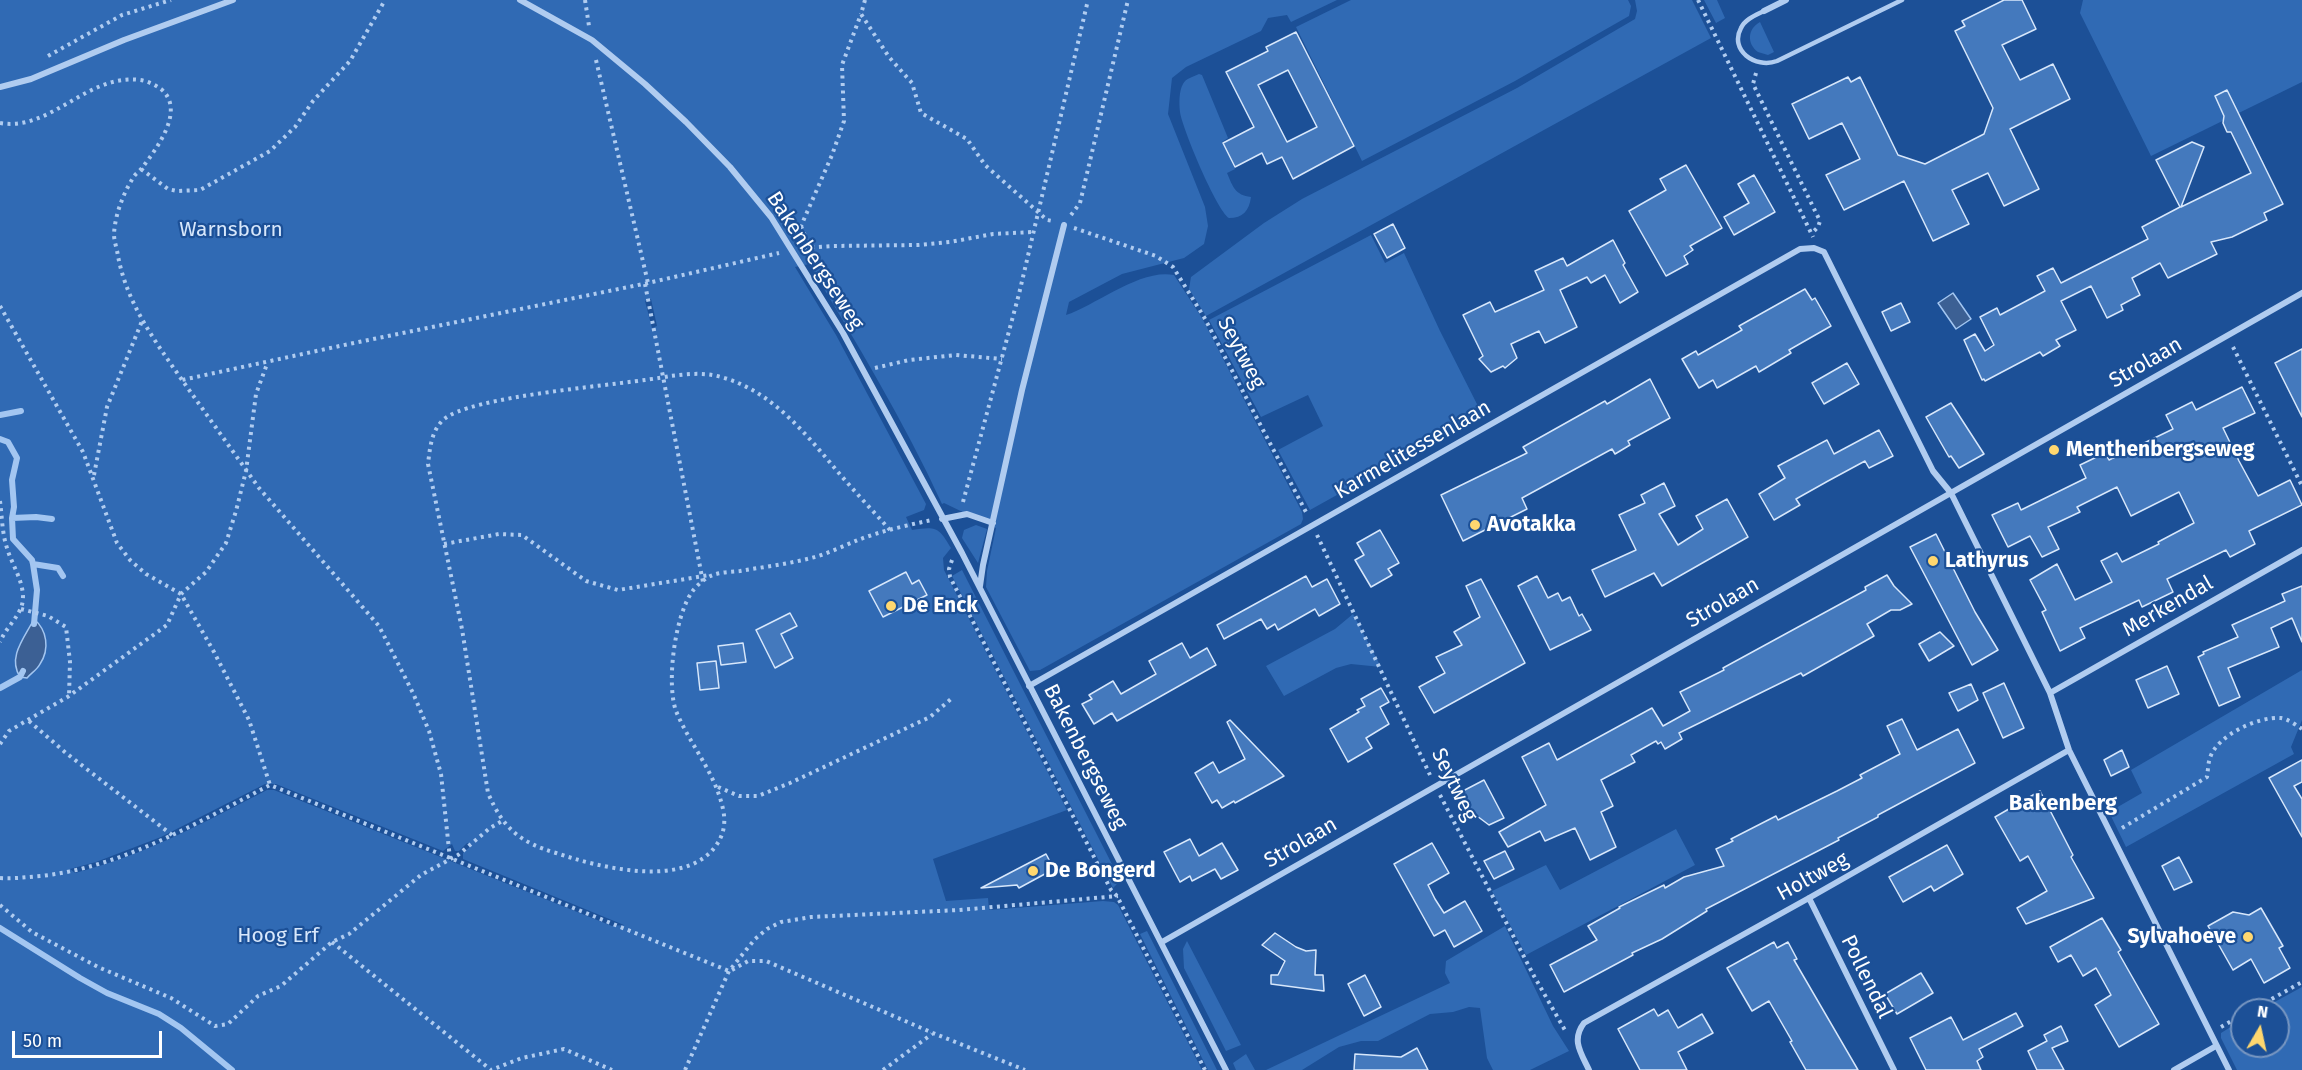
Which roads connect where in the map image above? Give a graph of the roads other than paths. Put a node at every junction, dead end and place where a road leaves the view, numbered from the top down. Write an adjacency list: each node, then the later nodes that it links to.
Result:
1 (234, 0): 6 (street)
2 (520, 0): 10 (street, Bakenbergseweg)
3 (1786, 0): 5 (street)
4 (1902, 0): 5 (lane)
5 (1764, 10)
6 (0, 87)
7 (1064, 225): 11 (street)
8 (2302, 293): 9 (street, Strolaan)
9 (1951, 493): 14 (street, Karmelitessenlaan); 15 (street); 18 (street, Strolaan)
10 (942, 519): 11 (street); 13 (street, Bakenbergseweg)
11 (993, 523): 13 (street)
12 (2302, 550): 15 (street, Merkendal)
13 (980, 587): 14 (street, Bakenbergseweg)
14 (1029, 686): 18 (street, Bakenbergseweg)
15 (2050, 693): 16 (street)
16 (2068, 750): 17 (street, Holtweg); 19 (street)
17 (1809, 898): 21 (street, Holtweg); 22 (street, Pollendal)
18 (1162, 942): 20 (street, Bakenbergseweg)
19 (2217, 1046): 23 (street); 24 (street)
20 (1226, 1070)
21 (1589, 1070)
22 (1894, 1070)
23 (2174, 1070)
24 (2229, 1070)

